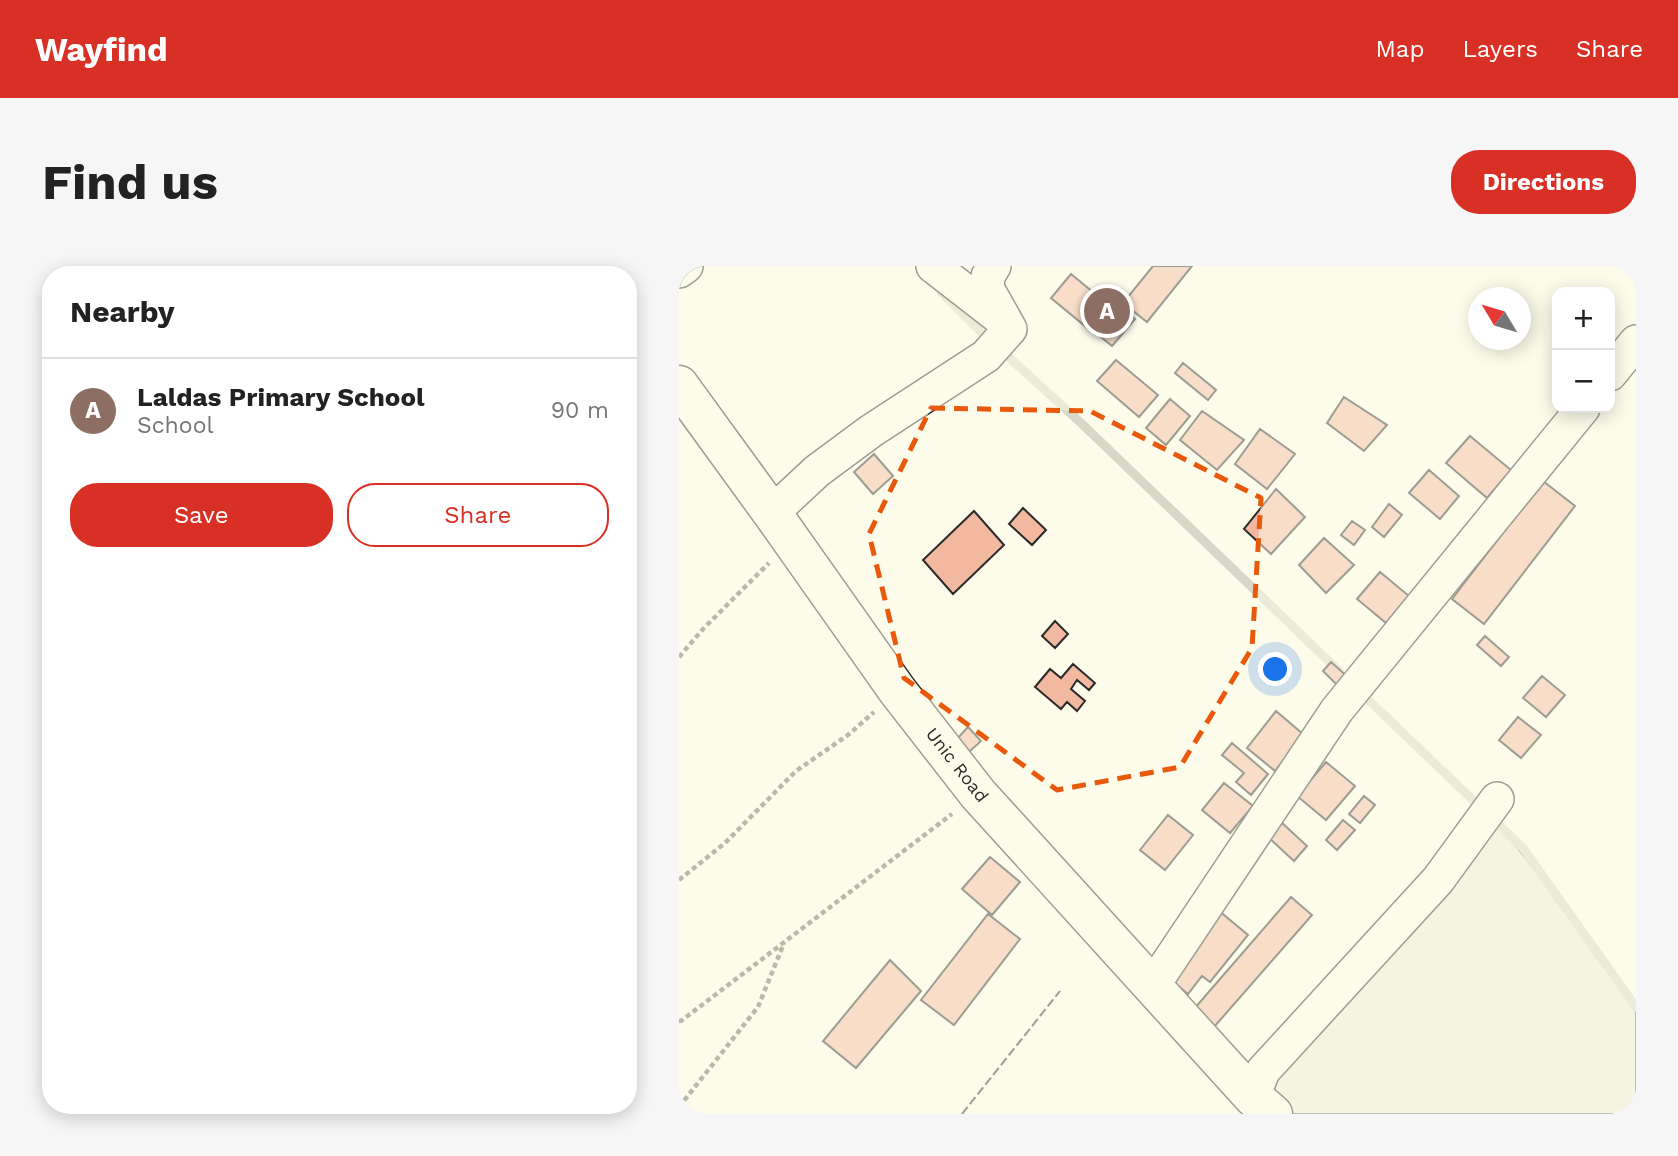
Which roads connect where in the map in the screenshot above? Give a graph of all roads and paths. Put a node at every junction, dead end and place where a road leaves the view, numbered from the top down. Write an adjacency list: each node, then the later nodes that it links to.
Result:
1 (686, 266): 4 (street)
2 (933, 266): 5 (street)
3 (994, 266): 5 (street)
4 (679, 271)
5 (1007, 326): 10 (street)
6 (1636, 342): 7 (street)
7 (1615, 368)
8 (679, 384): 10 (main road, Unic Road)
9 (1579, 413): 17 (street)
10 (782, 527): 11 (path); 12 (main road, Unic Road)
11 (679, 657)
12 (897, 690): 13 (main road, Unic Road); 15 (path)
13 (978, 794): 16 (path); 17 (main road, Unic Road)
14 (1484, 818): 19 (street)
15 (679, 880)
16 (784, 942): 18 (path); 20 (path)
17 (1151, 987): 19 (main road, Unic Road)
18 (679, 1021)
19 (1263, 1106)
20 (679, 1107)

